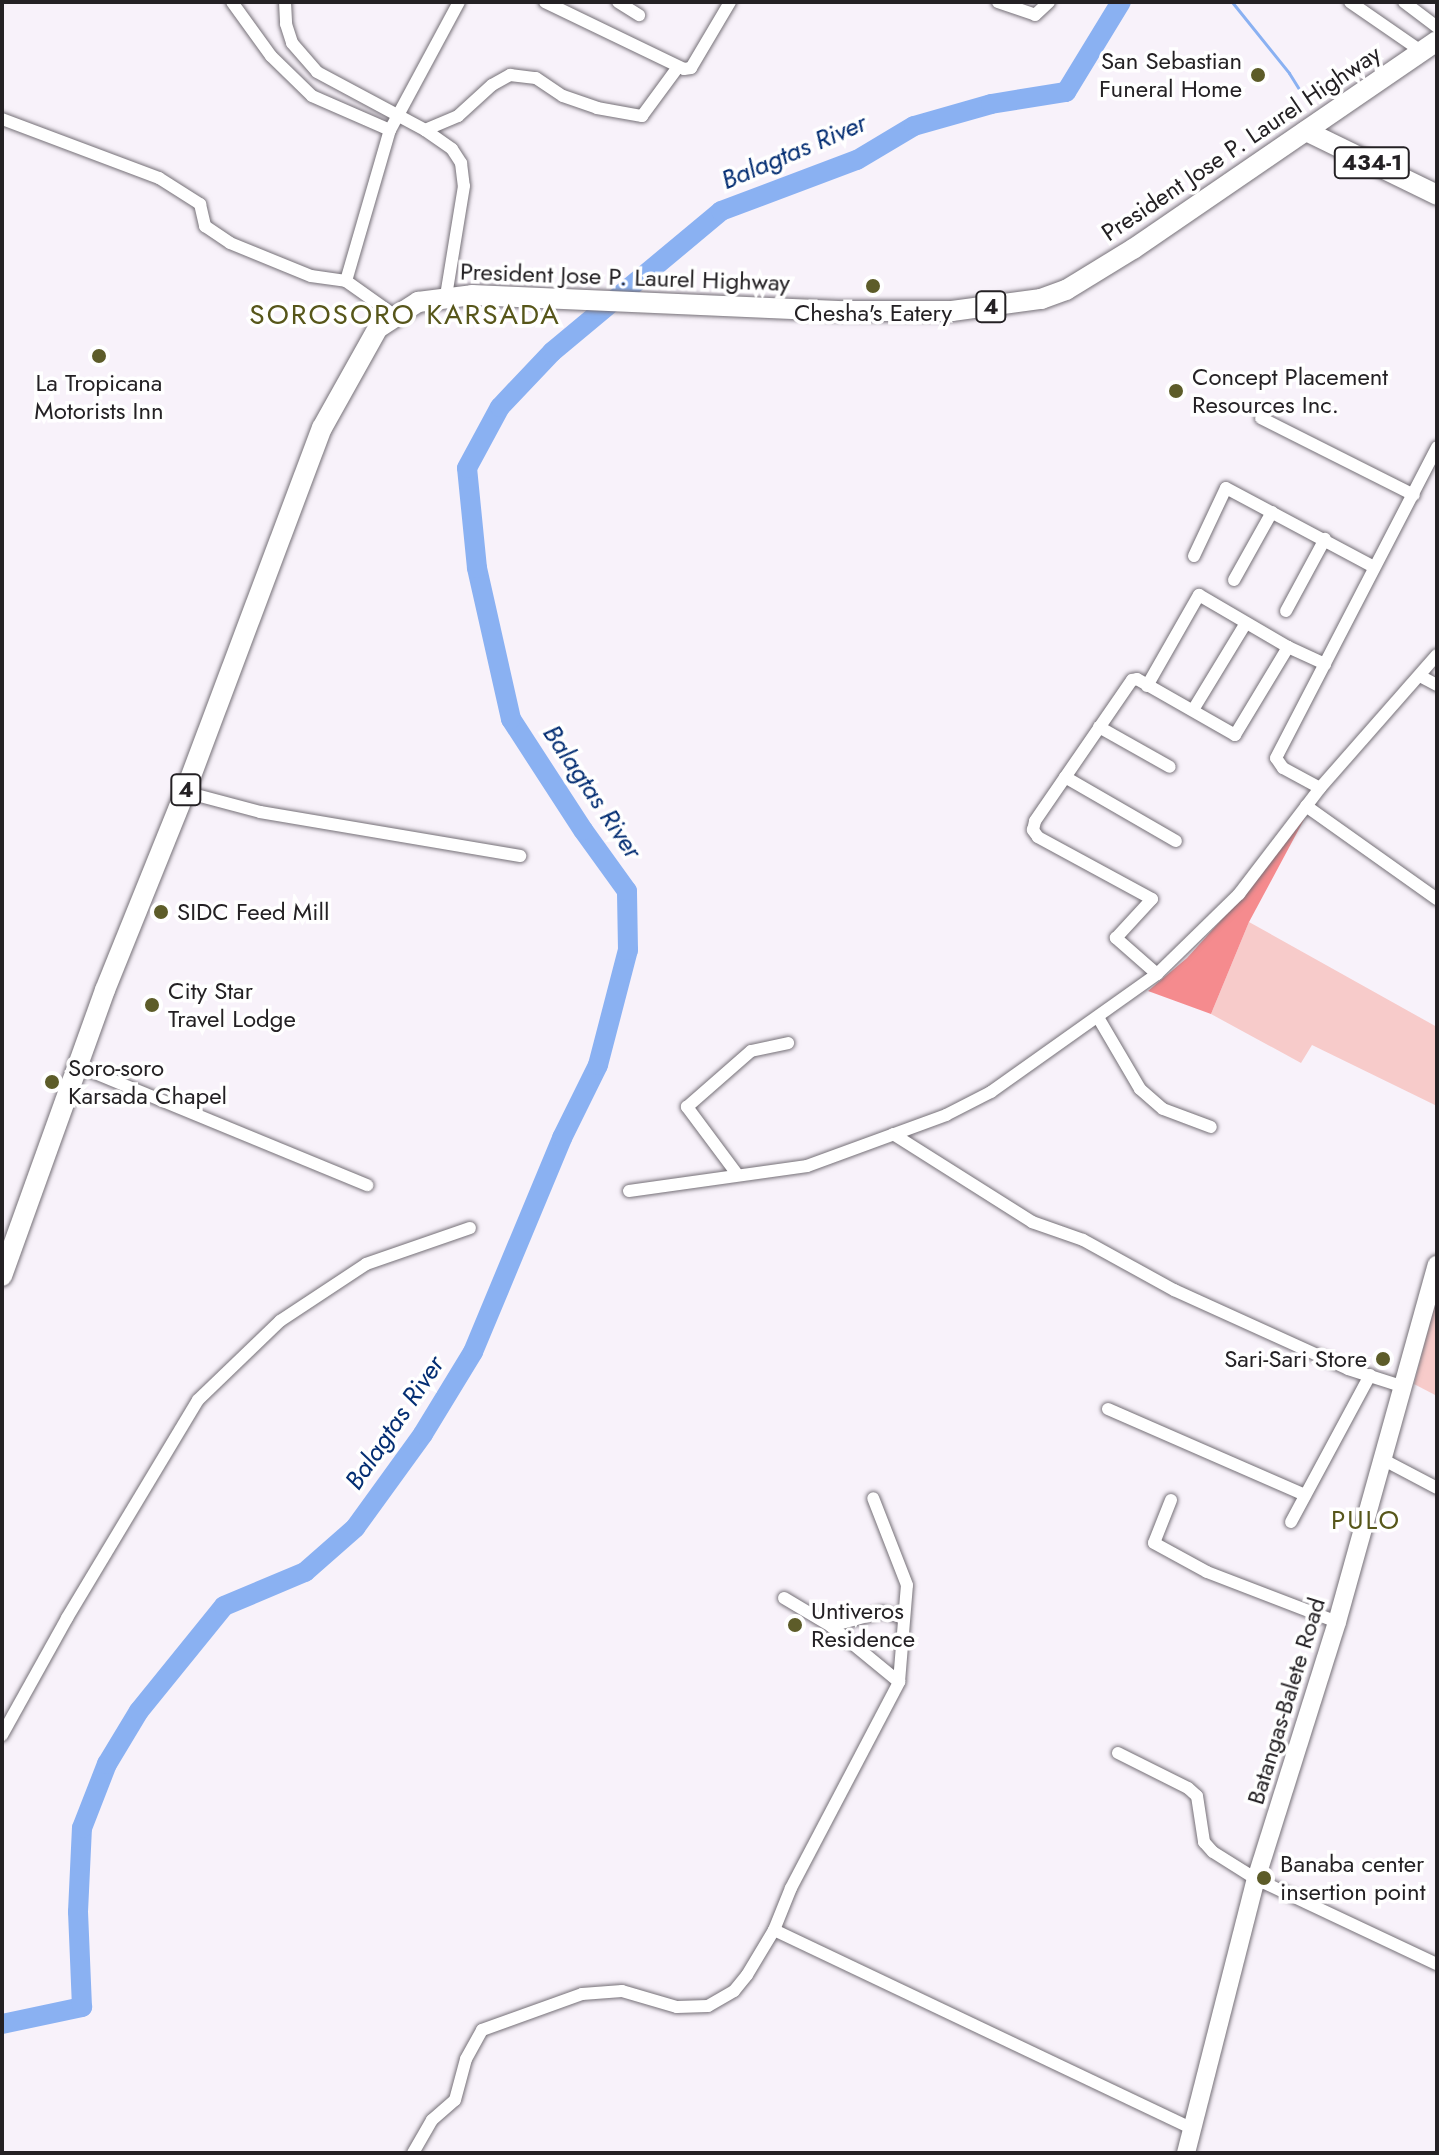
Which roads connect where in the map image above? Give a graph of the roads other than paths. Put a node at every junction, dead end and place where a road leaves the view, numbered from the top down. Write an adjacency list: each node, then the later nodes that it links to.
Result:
1 (232, 2): 17 (street)
2 (285, 2): 15 (street)
3 (459, 2): 15 (street)
4 (545, 2): 14 (street)
5 (618, 2): 11 (street)
6 (730, 2): 14 (street)
7 (998, 2): 8 (street)
8 (1049, 2)
9 (1350, 2): 13 (street)
10 (1404, 2): 12 (street)
11 (639, 15)
12 (1437, 27)
13 (1429, 46): 19 (main road, President Jose P. Laurel Highway / 4)
14 (678, 67): 18 (street)
15 (398, 115): 17 (street); 18 (street)
16 (2, 119): 21 (street)
17 (390, 130): 21 (street)
18 (425, 130): 22 (street)
19 (1306, 131): 20 (main road, 434-1); 22 (main road, President Jose P. Laurel Highway / 4)
20 (1437, 195)
21 (346, 281): 23 (street)
22 (446, 296): 23 (main road, President Jose P. Laurel Highway / 4)
23 (394, 315): 45 (main road, President Jose P. Laurel Highway / 4)
24 (1261, 418): 26 (street)
25 (1437, 447): 26 (street)
26 (1414, 495): 30 (street)
27 (1272, 512): 28 (street); 29 (street); 31 (street)
28 (1325, 539): 30 (street); 32 (street)
29 (1194, 556)
30 (1374, 567): 36 (street)
31 (1234, 580)
32 (1286, 611)
33 (1246, 623): 34 (street); 39 (street); 40 (street)
34 (1288, 647): 36 (street); 40 (street)
35 (1437, 655): 37 (street)
36 (1325, 664): 44 (street)
37 (1420, 676): 38 (street); 44 (street)
38 (1437, 685)
39 (1147, 686): 40 (street); 41 (street)
40 (1193, 710)
41 (1099, 727): 42 (street); 43 (street)
42 (1170, 767)
43 (1065, 777): 47 (street); 50 (street)
44 (1320, 788): 46 (street)
45 (185, 792): 48 (street); 53 (main road, President Jose P. Laurel Highway / 4)
46 (1306, 806): 49 (street); 50 (street)
47 (1176, 841)
48 (520, 856)
49 (1437, 899)
50 (1157, 974): 51 (street)
51 (1099, 1019): 54 (street); 55 (street)
52 (788, 1043): 56 (street)
53 (78, 1066): 57 (street); 61 (main road, President Jose P. Laurel Highway / 4)
54 (1211, 1127)
55 (893, 1134): 56 (street); 62 (street)
56 (737, 1174): 58 (street)
57 (367, 1185)
58 (629, 1191)
59 (470, 1228): 76 (street)
60 (1437, 1265): 63 (main road, Batangas-Balete Road)
61 (2, 1276)
62 (1370, 1375): 63 (street); 67 (street)
63 (1404, 1387): 65 (main road, Batangas-Balete Road)
64 (1108, 1409): 67 (street)
65 (1382, 1459): 66 (street); 73 (main road, Batangas-Balete Road)
66 (1437, 1488)
67 (1305, 1495): 70 (street)
68 (873, 1498): 72 (street)
69 (1171, 1500): 73 (street)
70 (1291, 1522)
71 (784, 1598): 74 (street)
72 (902, 1617): 74 (street); 75 (street)
73 (1337, 1622): 78 (main road, Batangas-Balete Road)
74 (831, 1626): 75 (street)
75 (899, 1682): 79 (street)
76 (2, 1735)
77 (1118, 1753): 78 (street)
78 (1256, 1879): 80 (street); 81 (main road, Batangas-Balete Road)
79 (774, 1930): 81 (street); 82 (street)
80 (1437, 1964)
81 (1193, 2129): 83 (main road, Batangas-Balete Road)
82 (413, 2153)
83 (1186, 2153)

